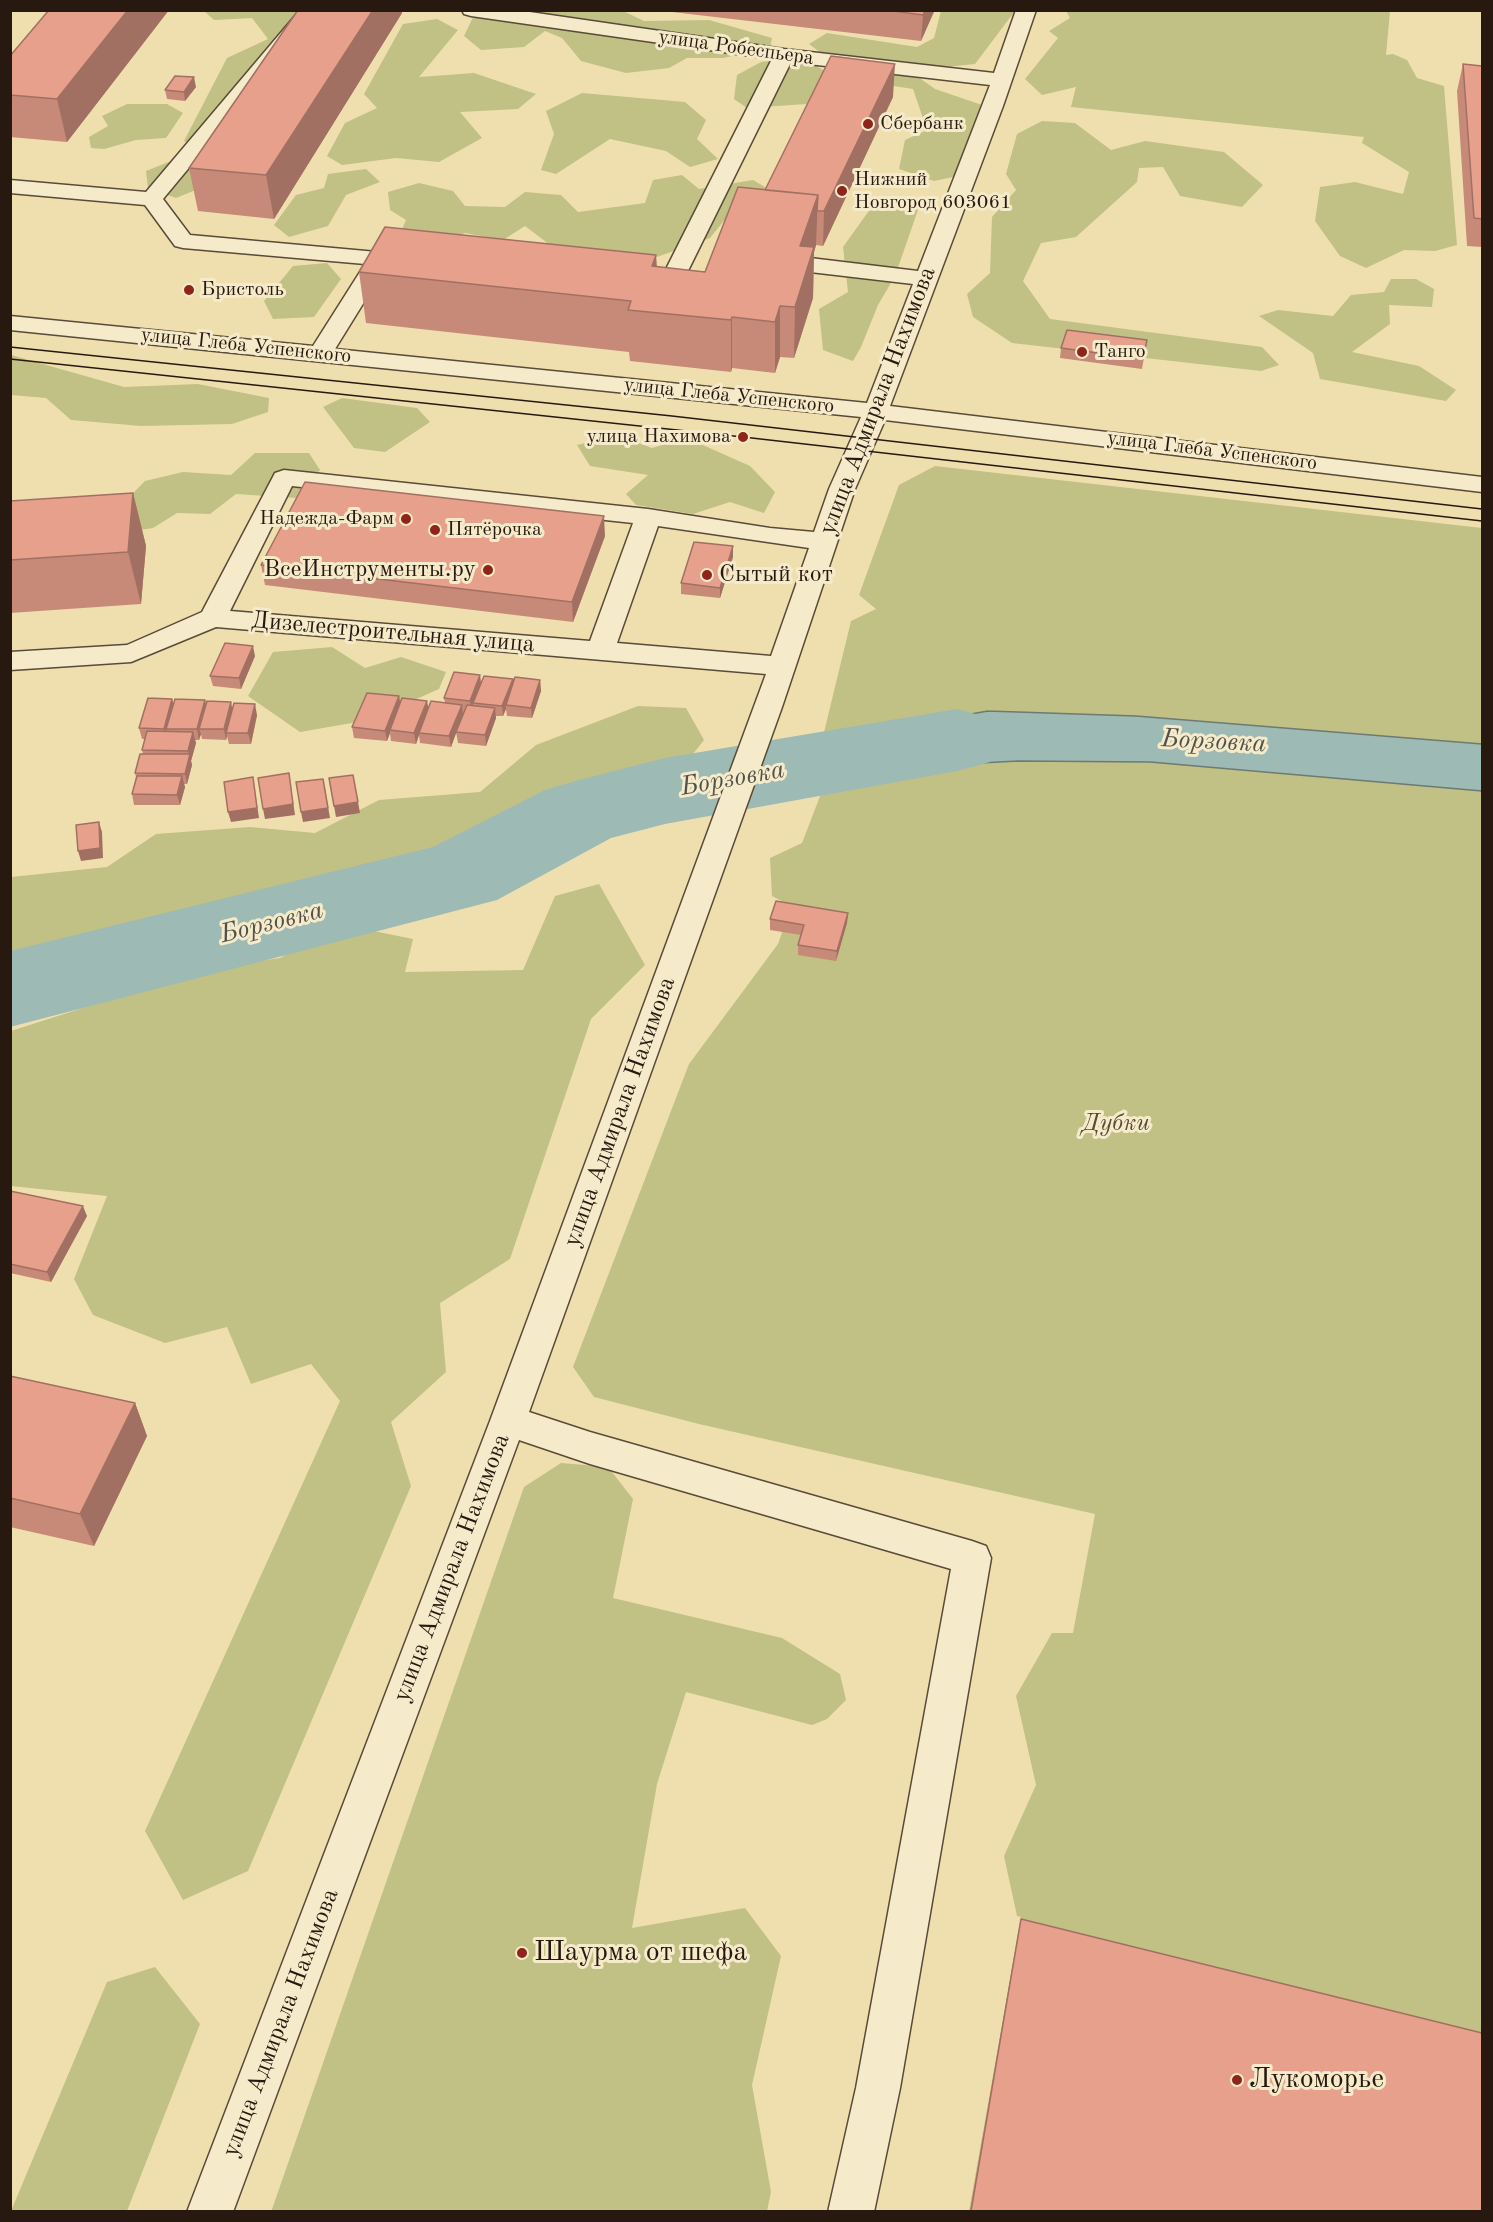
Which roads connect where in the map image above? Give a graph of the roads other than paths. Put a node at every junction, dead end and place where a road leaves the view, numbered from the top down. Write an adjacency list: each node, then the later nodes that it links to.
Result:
1 (311, 10): 7 (street)
2 (471, 10): 4 (street, улица Робеспьера)
3 (1026, 10): 5 (street, улица Адмирала Нахимова)
4 (784, 55): 5 (street, улица Робеспьера); 11 (street)
5 (1002, 80): 12 (street, улица Адмирала Нахимова)
6 (10, 186): 7 (street)
7 (152, 199): 8 (street)
8 (380, 258): 9 (street); 14 (street)
9 (438, 263)
10 (810, 265): 12 (street)
11 (624, 279)
12 (926, 279): 15 (street, улица Адмирала Нахимова)
13 (10, 322): 14 (street, улица Глеба Успенского)
14 (320, 354): 15 (street, улица Глеба Успенского)
15 (874, 412): 16 (street, улица Глеба Успенского); 18 (street, улица Адмирала Нахимова)
16 (1482, 484)
17 (648, 517): 18 (street); 19 (street); 20 (street)
18 (823, 541): 22 (street, улица Адмирала Нахимова)
19 (213, 618): 20 (street, Дизелестроительная улица); 21 (street, Дизелестроительная улица)
20 (601, 650): 22 (street, Дизелестроительная улица)
21 (10, 661)
22 (781, 666): 23 (street, улица Адмирала Нахимова)
23 (508, 1421): 24 (street, улица Адмирала Нахимова); 25 (street)
24 (210, 2211)
25 (851, 2211)

